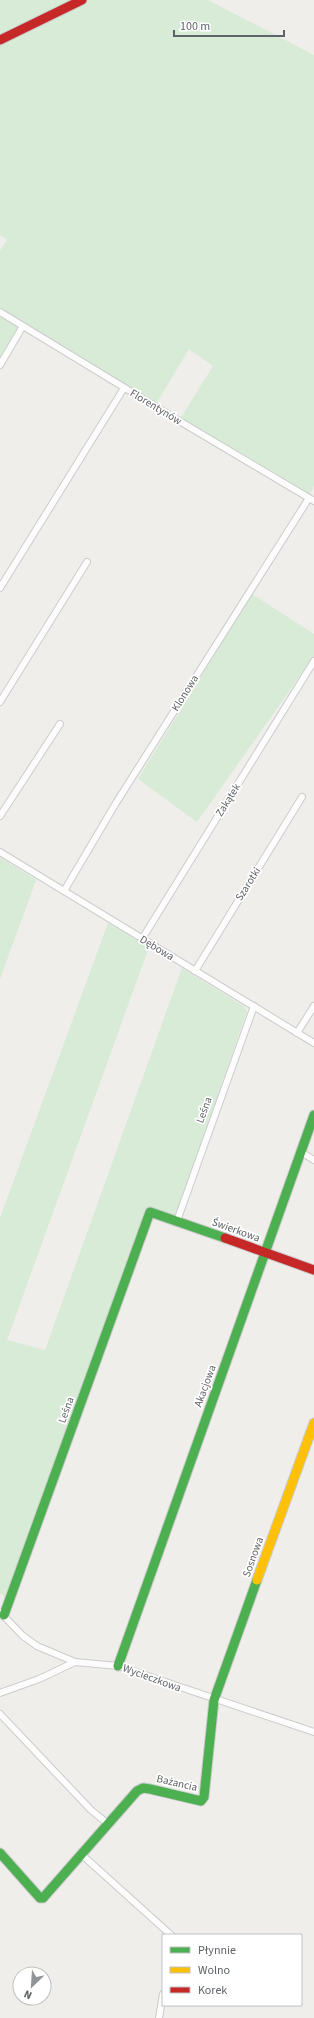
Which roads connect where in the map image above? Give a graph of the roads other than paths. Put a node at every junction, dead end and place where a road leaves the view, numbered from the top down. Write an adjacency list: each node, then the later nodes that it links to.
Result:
1 (82, 0): 2 (street)
2 (0, 40)
3 (0, 312): 4 (street, Florentynów)
4 (23, 326): 5 (street); 6 (street, Florentynów)
5 (0, 365)
6 (124, 388): 7 (street, Florentynów); 9 (street)
7 (312, 499): 16 (street, Klonowa)
8 (87, 562): 11 (street)
9 (0, 588)
10 (314, 661): 17 (street, Zakątek)
11 (0, 702)
12 (60, 724): 14 (street)
13 (302, 797): 18 (street, Szarotki)
14 (0, 816)
15 (0, 852): 16 (street, Dębowa)
16 (64, 891): 17 (street, Dębowa)
17 (142, 939): 18 (street, Dębowa)
18 (195, 971): 19 (street, Dębowa)
19 (254, 1006): 21 (street, Dębowa); 27 (street, Leśna)
20 (314, 1006): 21 (street)
21 (297, 1033): 22 (street, Dębowa)
22 (314, 1043)
23 (314, 1115): 24 (street, Akacjowa)
24 (301, 1152): 25 (street); 28 (street, Akacjowa)
25 (314, 1160)
26 (150, 1212): 27 (street, Świerkowa); 31 (street, Leśna)
27 (177, 1221): 28 (street, Świerkowa)
28 (265, 1253): 29 (street, Świerkowa); 33 (street, Akacjowa)
29 (314, 1270)
30 (314, 1423): 35 (street, Sosnowa)
31 (2, 1614): 32 (street, Wycieczkowa)
32 (75, 1662): 33 (street, Wycieczkowa); 34 (street)
33 (118, 1666): 35 (street, Wycieczkowa)
34 (0, 1693)
35 (214, 1700): 37 (street, Wycieczkowa); 38 (street, Bażancia)
36 (0, 1714): 38 (street)
37 (314, 1732)
38 (107, 1823): 40 (street, Bażancia)
39 (0, 1853): 40 (street, Bażancia)
40 (81, 1854): 41 (street)
41 (170, 1934)
42 (162, 2000): 43 (street)
43 (159, 2018)

